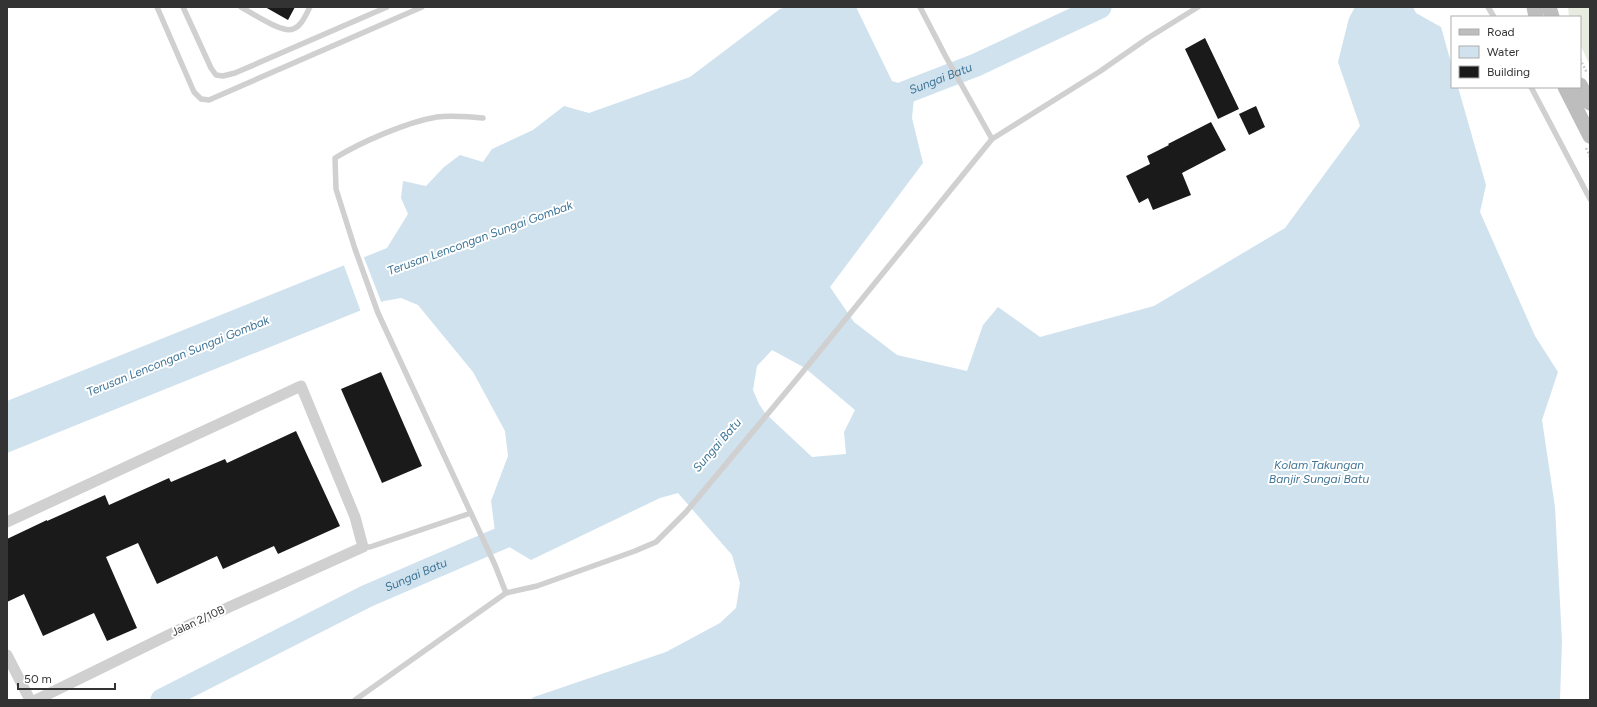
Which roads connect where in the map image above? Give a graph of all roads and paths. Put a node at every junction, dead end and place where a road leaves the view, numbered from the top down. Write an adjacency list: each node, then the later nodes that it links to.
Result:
1 (157, 7): 6 (lane)
2 (183, 7): 5 (lane)
3 (241, 7): 4 (lane)
4 (310, 7)
5 (387, 7)
6 (422, 7)
7 (920, 7): 18 (lane)
8 (1198, 7): 18 (lane)
9 (1488, 7): 10 (lane)
10 (1493, 16)
11 (1581, 64): 12 (path)
12 (1584, 80): 15 (street)
13 (1532, 88): 19 (lane)
14 (1566, 88): 17 (street)
15 (1590, 104)
16 (483, 118): 20 (lane)
17 (1590, 136)
18 (992, 139): 23 (lane)
19 (1590, 199)
20 (471, 513): 22 (lane); 23 (lane)
21 (7, 522): 22 (street)
22 (362, 547): 26 (street, Jalan 2/10B)
23 (506, 593): 27 (lane)
24 (7, 655): 25 (street)
25 (30, 700)
26 (36, 700)
27 (355, 700)

